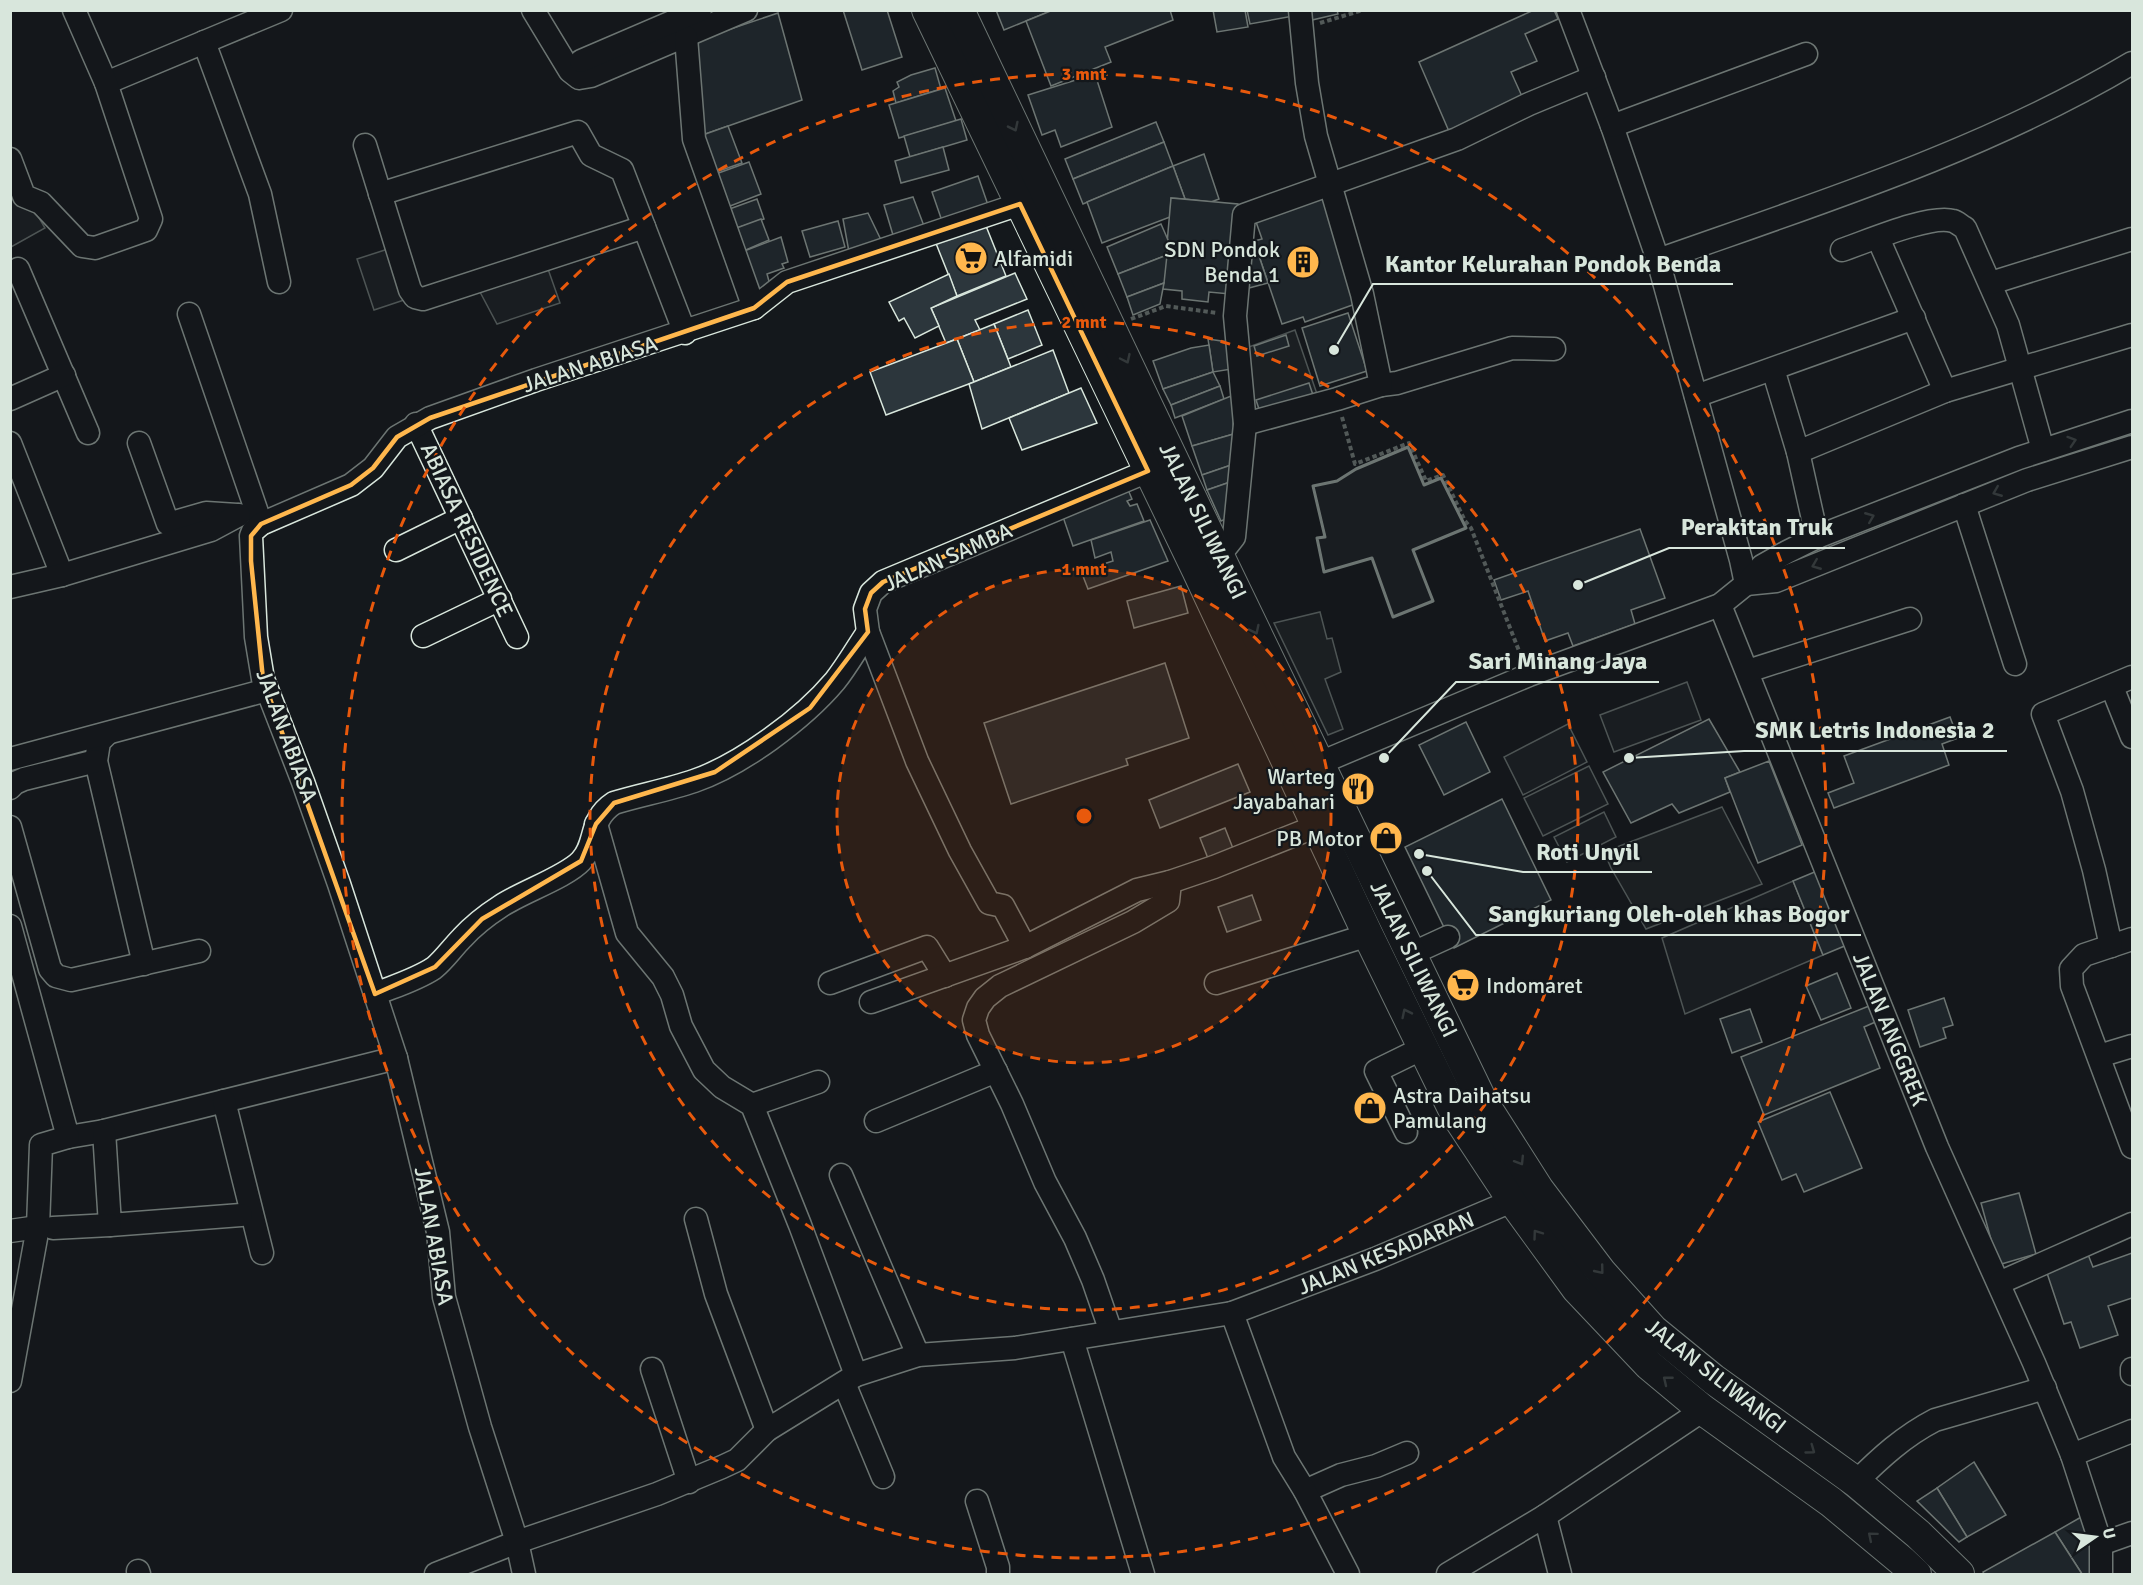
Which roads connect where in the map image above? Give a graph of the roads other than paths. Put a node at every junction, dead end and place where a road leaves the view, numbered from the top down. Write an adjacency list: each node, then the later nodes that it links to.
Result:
1 (74, 10): 18 (street)
2 (281, 10): 12 (street)
3 (533, 10): 11 (street)
4 (700, 10): 14 (street)
5 (746, 10): 11 (street)
6 (927, 10): 24 (main road, JALAN SILIWANGI)
7 (959, 10): 16 (main road, JALAN SILIWANGI)
8 (968, 10): 16 (street)
9 (1568, 10): 17 (street)
10 (1301, 19): 22 (street)
11 (686, 37): 33 (street)
12 (204, 42): 18 (street); 31 (street)
13 (1806, 54): 19 (street)
14 (581, 61)
15 (2133, 63): 29 (street)
16 (989, 74): 64 (main road, JALAN SILIWANGI, one-way to 64)
17 (1594, 77): 19 (street); 22 (street)
18 (106, 82): 21 (street)
19 (1612, 126): 29 (street)
20 (364, 145): 23 (street)
21 (10, 159)
22 (1329, 183): 42 (street); 48 (street)
23 (380, 194): 25 (street); 25 (street)
24 (1020, 204): 33 (street, JALAN ABIASA); 56 (main road, JALAN SILIWANGI)
25 (644, 228): 36 (street)
26 (1878, 238): 28 (street); 32 (street); 35 (street)
27 (2133, 238): 32 (street)
28 (1842, 250)
29 (1658, 260): 44 (street)
30 (18, 269): 41 (street)
31 (279, 282)
32 (1991, 283): 39 (street)
33 (754, 309): 36 (street, JALAN ABIASA)
34 (189, 314): 61 (street)
35 (1914, 318): 40 (street); 43 (street)
36 (685, 333): 47 (street, JALAN ABIASA)
37 (2133, 335): 39 (street)
38 (1554, 349): 42 (street)
39 (2020, 367): 43 (street); 53 (street)
40 (1773, 369): 44 (street); 54 (street)
41 (64, 375): 45 (street); 49 (street)
42 (1381, 385): 48 (street)
43 (1945, 391): 54 (street)
44 (1696, 396): 66 (street)
45 (10, 399)
46 (2133, 421): 53 (street, one-way to 46)
47 (416, 424): 60 (street, ABIASA RESIDENCE); 61 (street, JALAN ABIASA)
48 (1245, 424): 64 (street)
49 (88, 433)
50 (10, 443): 65 (street)
51 (139, 443): 59 (street)
52 (2133, 447): 57 (street)
53 (2043, 450): 55 (street)
54 (1798, 452): 62 (street)
55 (2019, 458): 57 (street); 62 (street, one-way to 55)
56 (1148, 471): 71 (street, JALAN SAMBA); 86 (main road, JALAN SILIWANGI)
57 (2027, 480): 58 (street, one-way to 58)
58 (1964, 505): 66 (street, one-way to 66); 74 (street)
59 (239, 515): 61 (street); 65 (street)
60 (461, 518): 63 (street); 68 (street, ABIASA RESIDENCE)
61 (261, 524): 78 (street, JALAN ABIASA)
62 (1817, 537): 66 (street)
63 (396, 550)
64 (1219, 556): 83 (main road, JALAN SILIWANGI, one-way to 83)
65 (62, 575): 67 (street)
66 (1746, 584): 69 (street)
67 (10, 587)
68 (500, 598): 72 (street); 73 (street, ABIASA RESIDENCE)
69 (1720, 605): 75 (street, JALAN ANGGREK); 83 (street)
70 (1910, 619): 75 (street)
71 (868, 632): 85 (street); 94 (street, JALAN SAMBA)
72 (423, 636)
73 (517, 637)
74 (2015, 664)
75 (1748, 671): 125 (street, JALAN ANGGREK)
76 (2133, 677): 77 (street)
77 (2112, 687): 80 (street); 93 (street)
78 (267, 690): 79 (street); 101 (street, JALAN ABIASA)
79 (107, 734): 81 (street); 82 (street)
80 (2133, 737)
81 (10, 759)
82 (96, 762): 84 (street); 97 (street)
83 (1320, 763): 96 (main road, JALAN SILIWANGI)
84 (10, 788)
85 (596, 824): 101 (street); 109 (street)
86 (1317, 826): 88 (street); 90 (main road, JALAN SILIWANGI)
87 (10, 827): 97 (street)
88 (1170, 882): 94 (street); 107 (street)
89 (10, 926): 113 (street)
90 (1368, 935): 99 (street); 104 (main road, JALAN SILIWANGI, one-way to 90)
91 (1448, 937): 96 (street)
92 (2133, 939): 93 (street)
93 (2111, 946): 105 (street)
94 (1025, 947): 98 (street)
95 (199, 951): 97 (street)
96 (1411, 954): 117 (main road, JALAN SILIWANGI, one-way to 117)
97 (144, 964)
98 (945, 976): 100 (street); 102 (street)
99 (1216, 982)
100 (830, 983)
101 (375, 994): 106 (street, JALAN ABIASA)
102 (871, 1002)
103 (2133, 1046): 105 (street)
104 (1423, 1048): 112 (street); 117 (main road, JALAN SILIWANGI)
105 (2099, 1056): 115 (street)
106 (396, 1058): 110 (street); 148 (street, JALAN ABIASA)
107 (996, 1071): 111 (street); 127 (street)
108 (818, 1082): 109 (street)
109 (752, 1105): 133 (street)
110 (221, 1109): 114 (street); 124 (street)
111 (876, 1121)
112 (1406, 1132)
113 (68, 1137): 114 (street); 122 (street)
114 (104, 1137): 121 (street)
115 (2133, 1148)
116 (841, 1175): 129 (street)
117 (1526, 1196): 126 (street, JALAN KESADARAN); 136 (main road, JALAN SILIWANGI, one-way to 117); 143 (main road, JALAN SILIWANGI, one-way to 143)
118 (241, 1215): 121 (street)
119 (696, 1219): 137 (street)
120 (2133, 1224): 125 (street)
121 (110, 1225): 122 (street)
122 (45, 1228): 123 (street); 134 (street)
123 (10, 1231)
124 (262, 1253)
125 (1999, 1283): 135 (street, JALAN ANGGREK)
126 (1232, 1313): 127 (street, JALAN KESADARAN); 144 (street)
127 (1111, 1332): 128 (street, JALAN KESADARAN)
128 (1072, 1339): 129 (street, JALAN KESADARAN); 154 (street)
129 (918, 1355): 133 (street, JALAN KESADARAN)
130 (651, 1369): 142 (street)
131 (2133, 1369): 132 (street)
132 (2133, 1374)
133 (850, 1379): 137 (street, JALAN KESADARAN); 141 (street)
134 (10, 1381)
135 (2045, 1388): 140 (street, JALAN ANGGREK); 143 (street)
136 (1703, 1410): 146 (street); 157 (main road, JALAN SILIWANGI, one-way to 136)
137 (766, 1430): 142 (street, JALAN KESADARAN)
138 (2133, 1431): 140 (street)
139 (1407, 1453): 144 (street)
140 (2072, 1455): 149 (street, JALAN ANGGREK)
141 (883, 1477)
142 (689, 1482): 148 (street, JALAN KESADARAN)
143 (1856, 1482): 158 (main road, JALAN SILIWANGI)
144 (1305, 1491): 150 (street)
145 (977, 1501): 153 (street)
146 (1545, 1516): 155 (street); 156 (street)
147 (2133, 1533): 149 (street)
148 (517, 1542): 151 (street, JALAN KESADARAN); 152 (street, JALAN ABIASA)
149 (2101, 1544): 159 (street, JALAN ANGGREK)
150 (1345, 1574)
151 (436, 1575)
152 (524, 1575)
153 (998, 1575)
154 (1143, 1575)
155 (1448, 1575)
156 (1560, 1575)
157 (1916, 1575)
158 (1959, 1575)
159 (2102, 1575)

